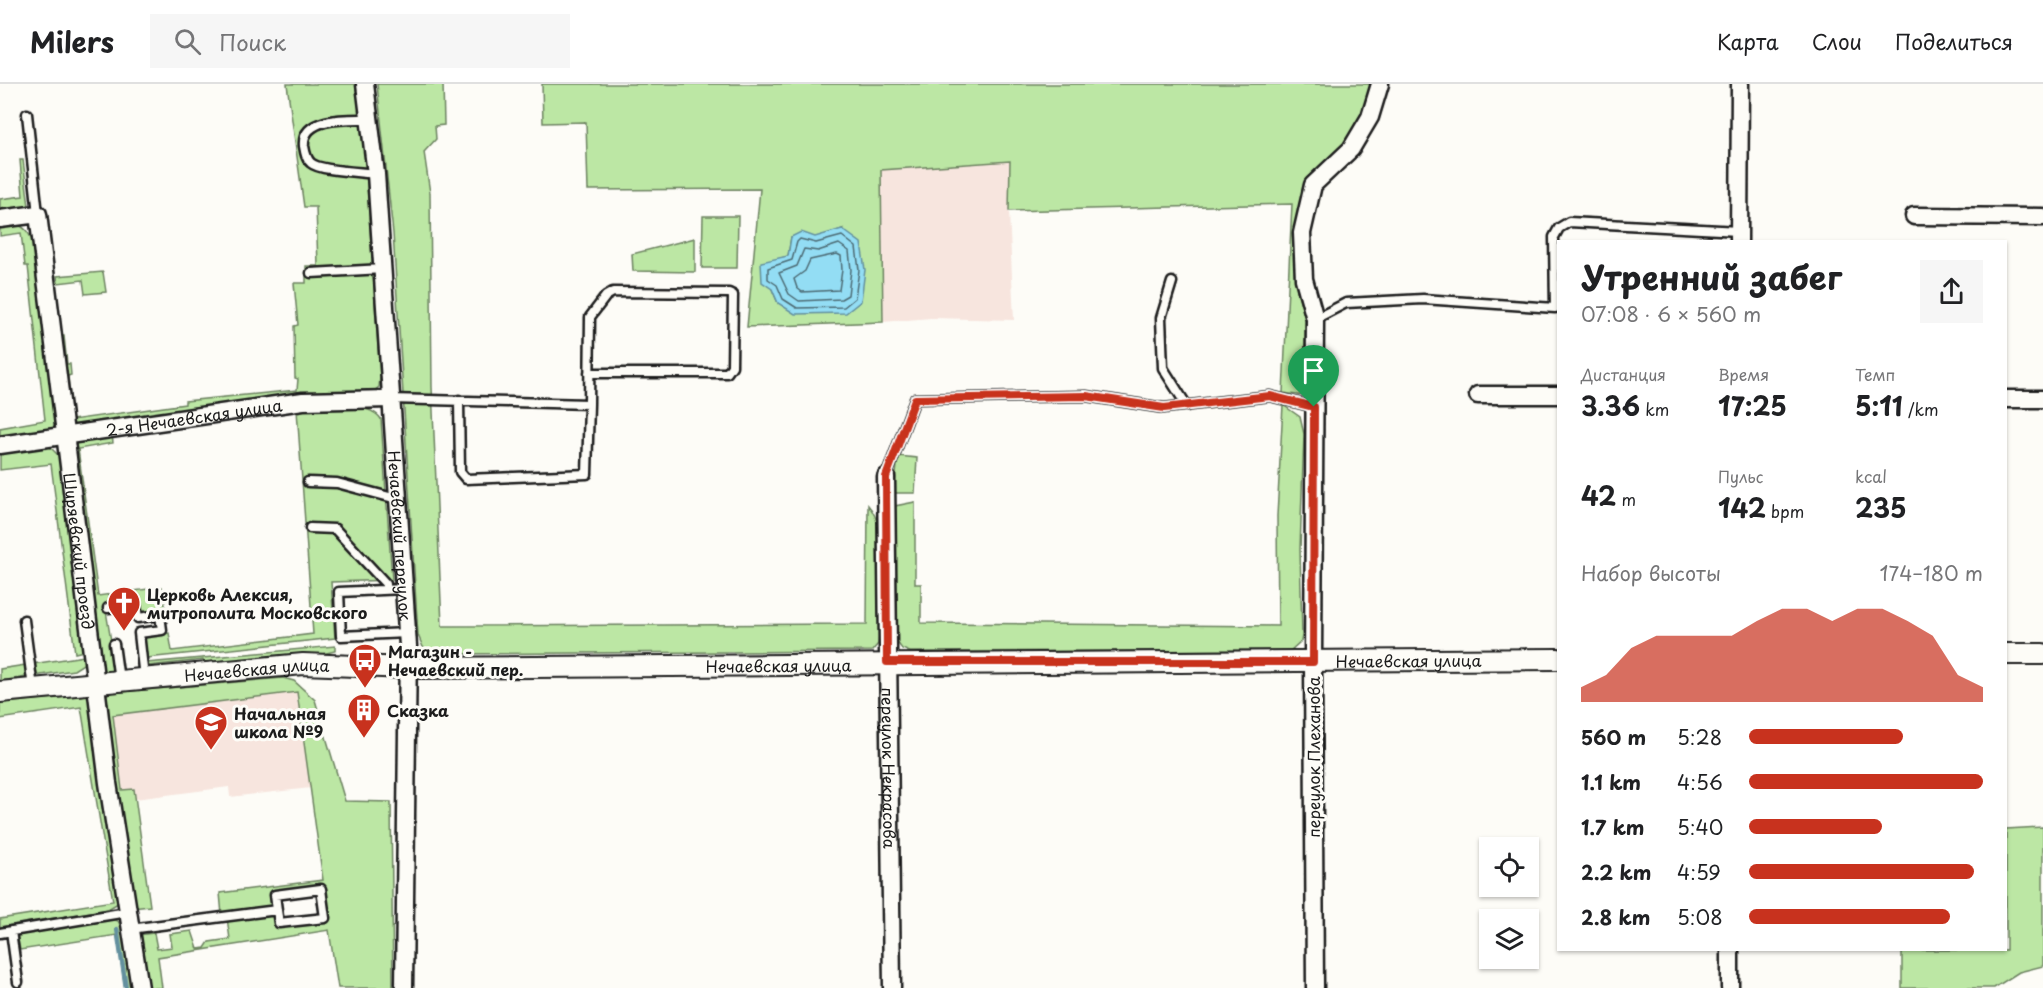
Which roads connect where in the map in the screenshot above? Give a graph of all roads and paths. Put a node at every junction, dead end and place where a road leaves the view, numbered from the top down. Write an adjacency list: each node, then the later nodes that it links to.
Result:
1 (365, 84): 5 (street, Нечаевский переулок)
2 (1380, 84): 15 (street, переулок Плеханова)
3 (1740, 84): 11 (street)
4 (27, 114): 7 (lane, Ширяевский проезд)
5 (369, 119): 6 (street, Нечаевский переулок); 6 (lane)
6 (376, 174): 12 (street, Нечаевский переулок)
7 (38, 214): 10 (street); 26 (street, Ширяевский проезд)
8 (1914, 216): 9 (street)
9 (2043, 217)
10 (0, 219)
11 (1739, 236): 15 (lane)
12 (383, 269): 13 (lane); 19 (street, Нечаевский переулок)
13 (311, 273)
14 (1172, 282): 24 (lane)
15 (1315, 319): 25 (street, переулок Плеханова)
16 (589, 373): 16 (lane); 23 (lane)
17 (1478, 395): 18 (street)
18 (1557, 395)
19 (390, 399): 22 (lane); 26 (street, 2-я Нечаевская улица); 30 (street, Нечаевский переулок)
20 (2007, 399): 21 (street)
21 (2043, 399)
22 (459, 400): 23 (lane); 23 (lane)
23 (589, 404)
24 (1187, 406): 25 (lane); 28 (lane)
25 (1314, 407): 44 (street, переулок Плеханова)
26 (64, 435): 27 (street, 2-я Нечаевская улица); 48 (street, Ширяевский проезд)
27 (0, 445)
28 (886, 477): 43 (street, переулок Некрасова)
29 (308, 482): 30 (lane)
30 (397, 499): 32 (street, Нечаевский переулок)
31 (310, 528): 33 (lane)
32 (404, 589): 33 (lane); 38 (street, Нечаевский переулок)
33 (386, 590): 38 (lane)
34 (108, 609): 35 (lane)
35 (138, 618): 37 (lane); 37 (lane)
36 (24, 620): 49 (lane)
37 (139, 633): 46 (lane)
38 (406, 633): 45 (street, Нечаевский переулок)
39 (114, 644): 47 (lane)
40 (2007, 654): 41 (street)
41 (2043, 654)
42 (1557, 659): 44 (street, Нечаевская улица)
43 (887, 662): 44 (street, Нечаевская улица); 45 (street, Нечаевская улица); 60 (street, переулок Некрасова)
44 (1313, 662): 61 (street, переулок Плеханова)
45 (408, 668): 46 (street, Нечаевская улица); 59 (street, Нечаевский переулок)
46 (144, 678): 47 (street, Нечаевская улица)
47 (119, 680): 48 (street, Нечаевская улица)
48 (96, 682): 49 (street, Нечаевская улица); 52 (street, Ширяевский проезд)
49 (33, 688): 50 (street, Нечаевская улица)
50 (0, 692)
51 (278, 910): 51 (lane); 53 (lane)
52 (127, 912): 53 (street, Ширяевский проезд); 54 (lane)
53 (130, 929): 58 (street, Ширяевский проезд)
54 (11, 931): 55 (lane); 57 (lane)
55 (0, 933)
56 (1730, 951): 62 (street)
57 (18, 982)
58 (140, 988)
59 (404, 988)
60 (892, 988)
61 (1315, 988)
62 (1730, 988)

